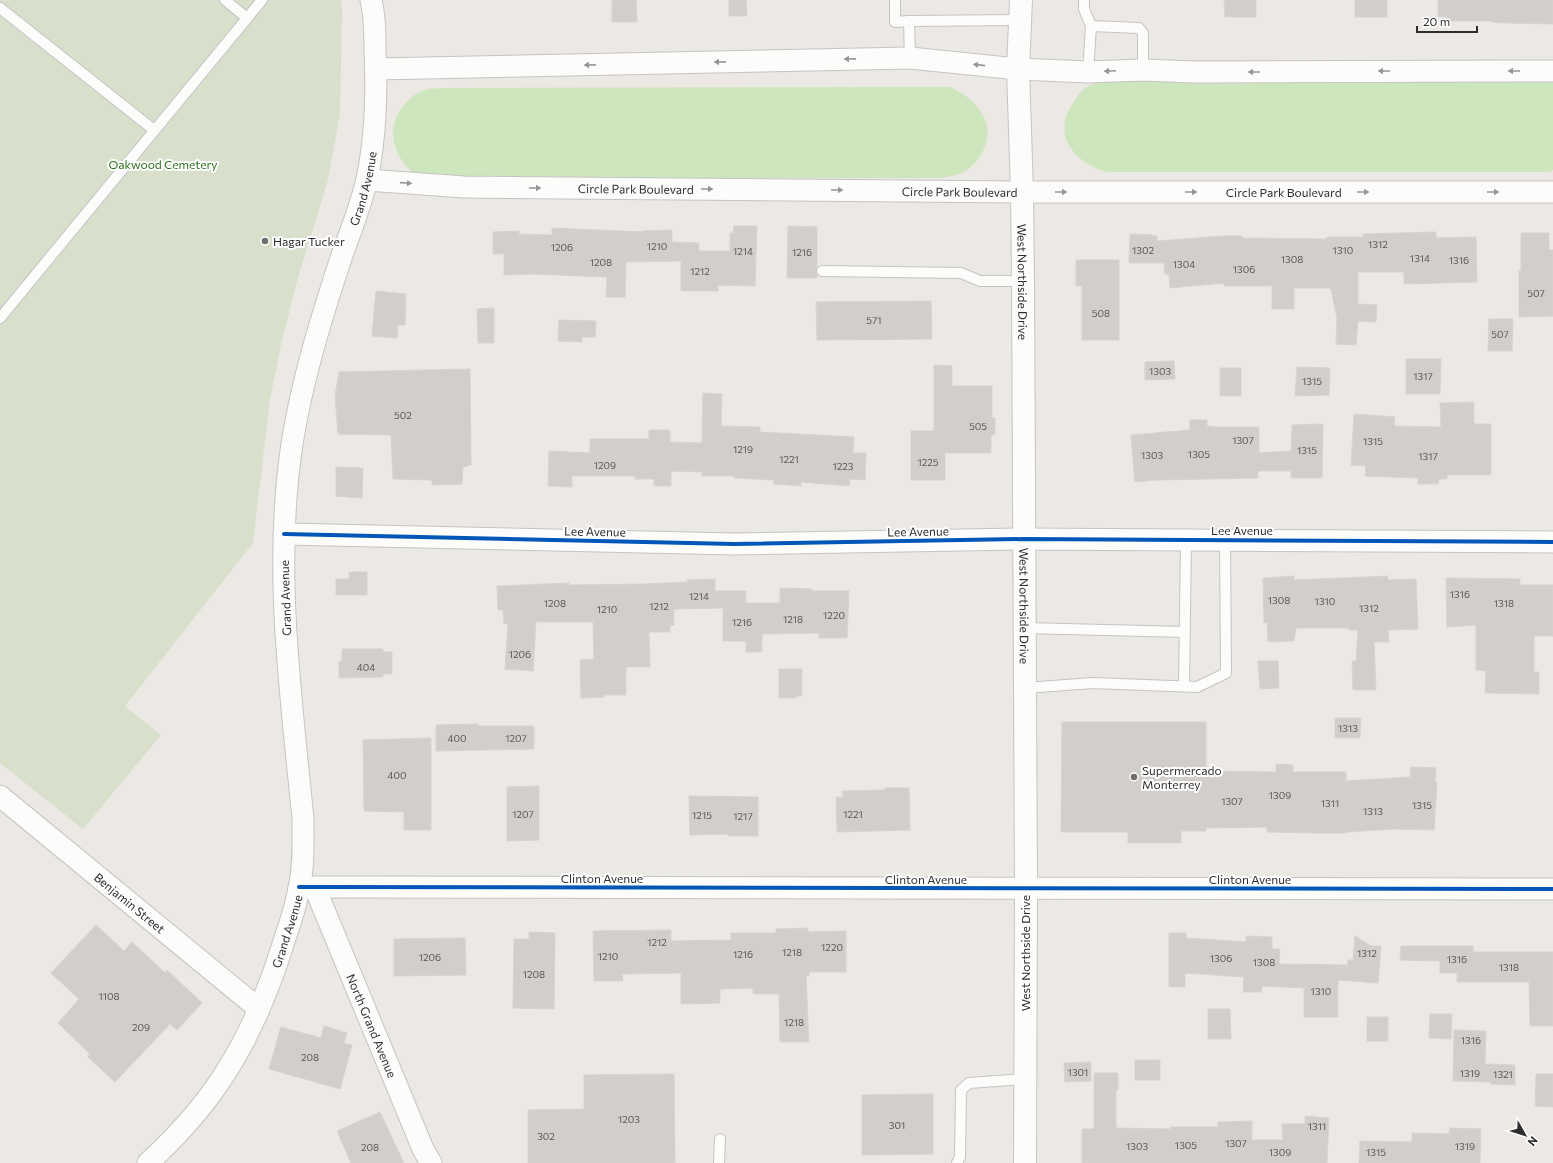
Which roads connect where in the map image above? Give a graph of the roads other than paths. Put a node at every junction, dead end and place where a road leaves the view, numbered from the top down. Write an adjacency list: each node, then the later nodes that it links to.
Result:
1 (225, 0): 8 (lane)
2 (262, 0): 8 (lane)
3 (371, 0): 12 (street, Grand Avenue)
4 (895, 0): 9 (lane)
5 (1084, 0): 10 (lane)
6 (0, 8): 17 (lane)
7 (1021, 10): 9 (lane); 13 (main road, West Northside Drive)
8 (247, 18): 17 (lane)
9 (909, 22): 11 (lane)
10 (1091, 26): 14 (lane); 16 (lane)
11 (910, 58): 12 (street, one-way to 12); 13 (street, one-way to 11)
12 (376, 69): 18 (street, Grand Avenue)
13 (1018, 69): 16 (street); 19 (main road, West Northside Drive)
14 (1143, 70): 15 (street, one-way to 14); 16 (street, one-way to 16)
15 (1553, 71)
16 (1088, 72)
17 (154, 130): 23 (lane)
18 (367, 180): 19 (street, Circle Park Boulevard, one-way to 19); 24 (street, Grand Avenue)
19 (1022, 192): 20 (street, Circle Park Boulevard, one-way to 20); 22 (main road, West Northside Drive)
20 (1553, 192)
21 (822, 271): 22 (lane)
22 (1023, 281): 25 (main road, West Northside Drive)
23 (0, 318)
24 (284, 534): 25 (street, Lee Avenue); 34 (street, Grand Avenue)
25 (1024, 539): 26 (street, Lee Avenue); 29 (main road, West Northside Drive)
26 (1186, 540): 27 (street, Lee Avenue); 30 (lane)
27 (1225, 540): 28 (street, Lee Avenue); 31 (lane)
28 (1553, 542)
29 (1024, 628): 30 (lane); 32 (main road, West Northside Drive)
30 (1185, 632): 31 (lane)
31 (1184, 686): 32 (lane)
32 (1025, 688): 35 (main road, West Northside Drive)
33 (0, 796): 37 (street, Benjamin Street)
34 (307, 887): 35 (street, Clinton Avenue); 37 (street, Grand Avenue); 41 (street, North Grand Avenue)
35 (1026, 889): 36 (street, Clinton Avenue); 38 (main road, West Northside Drive)
36 (1553, 889)
37 (259, 1009): 40 (street, Grand Avenue)
38 (1025, 1079): 43 (lane); 44 (main road, West Northside Drive)
39 (720, 1139): 42 (lane)
40 (148, 1163)
41 (431, 1163)
42 (719, 1163)
43 (958, 1163)
44 (1025, 1163)

